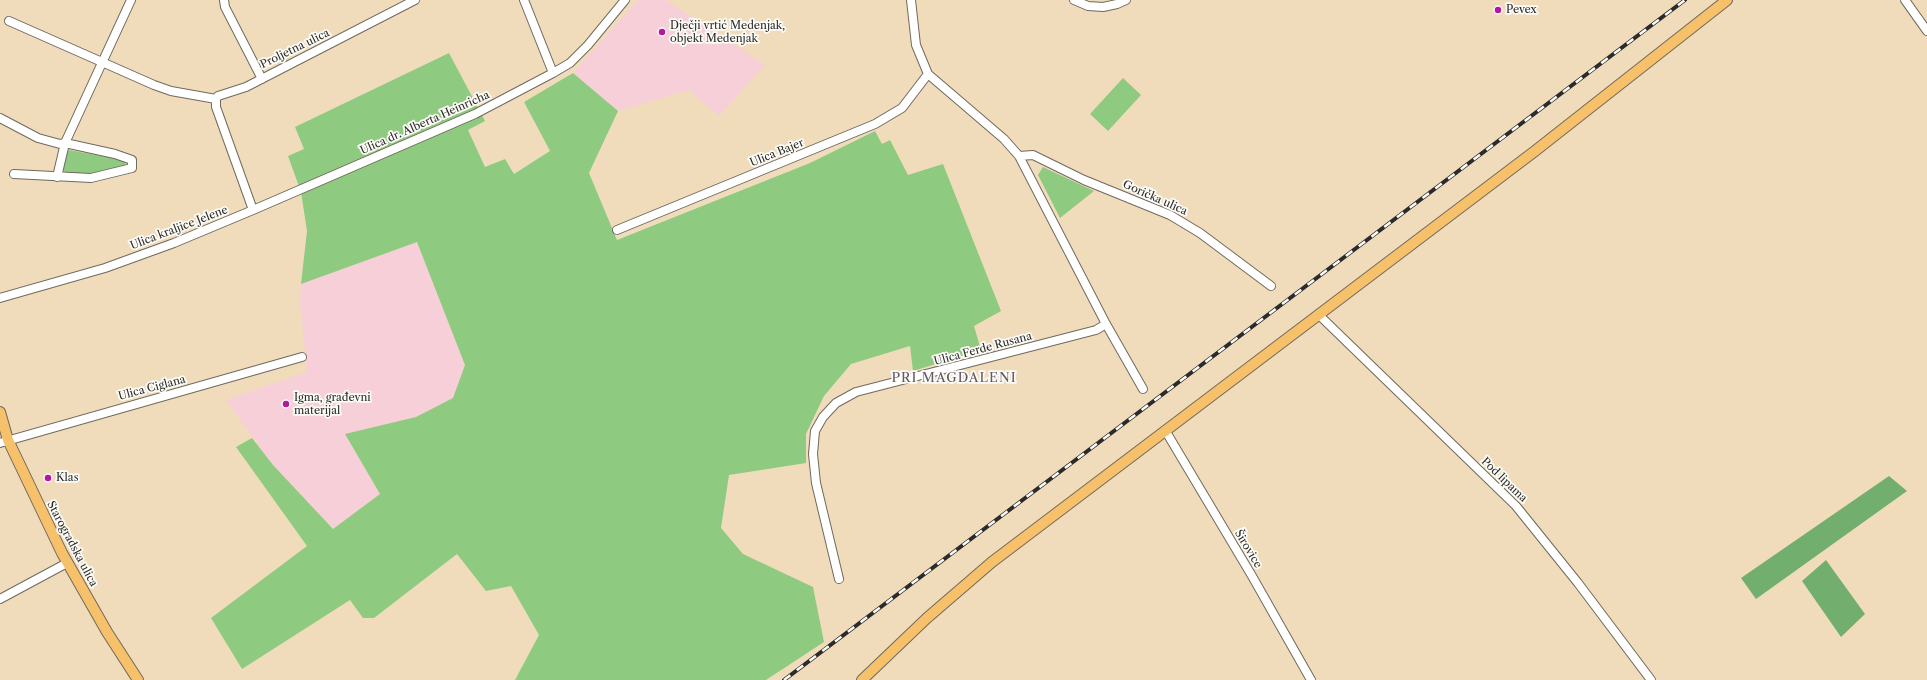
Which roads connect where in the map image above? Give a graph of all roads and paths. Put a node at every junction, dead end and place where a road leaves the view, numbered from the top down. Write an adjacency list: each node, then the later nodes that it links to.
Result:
1 (131, 0): 13 (street)
2 (224, 0): 16 (street, Proljetna ulica)
3 (415, 0): 16 (street, Proljetna ulica)
4 (524, 0): 14 (street)
5 (625, 0): 14 (street, Ulica dr. Alberta Heinricha)
6 (911, 0): 15 (street)
7 (1074, 0): 8 (street)
8 (1126, 0)
9 (1728, 0): 27 (main road)
10 (1905, 0): 12 (street)
11 (9, 20): 13 (street)
12 (1927, 31)
13 (103, 63): 17 (street); 19 (street)
14 (553, 73): 23 (street, Ulica dr. Alberta Heinricha)
15 (928, 74): 20 (street); 24 (street, Ulica Bajer)
16 (262, 79): 17 (street)
17 (216, 99): 23 (street)
18 (0, 118): 19 (street)
19 (66, 143): 22 (street); 22 (street)
20 (1019, 156): 25 (street, Gorička ulica); 28 (street)
21 (14, 174): 22 (street)
22 (57, 177)
23 (253, 210): 26 (street, Ulica kraljice Jelene)
24 (617, 230)
25 (1271, 286)
26 (0, 298)
27 (1319, 315): 32 (main road); 40 (street, Pod lipama)
28 (1106, 324): 30 (street); 35 (street, Ulica Ferde Rusana)
29 (302, 357): 33 (street, Ulica Ciglana)
30 (1143, 389)
31 (0, 412): 33 (main road, Starogradska ulica)
32 (1165, 430): 38 (main road); 39 (street, Širovice)
33 (4, 441): 34 (main road, Starogradska ulica)
34 (68, 563): 36 (street); 37 (main road, Starogradska ulica)
35 (839, 579)
36 (0, 599)
37 (138, 680)
38 (862, 680)
39 (1311, 680)
40 (1651, 680)

